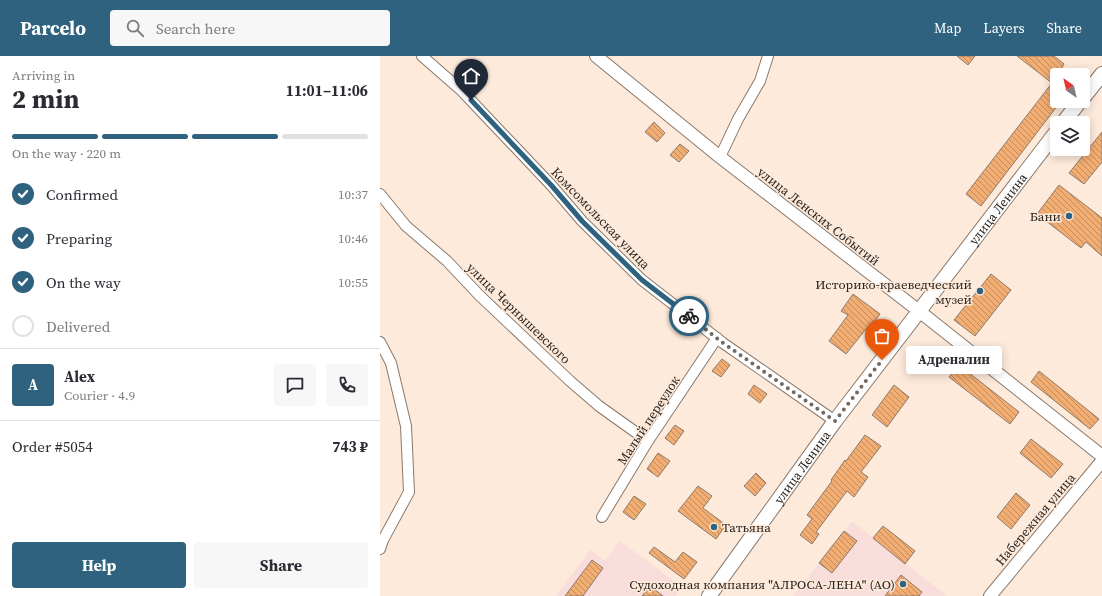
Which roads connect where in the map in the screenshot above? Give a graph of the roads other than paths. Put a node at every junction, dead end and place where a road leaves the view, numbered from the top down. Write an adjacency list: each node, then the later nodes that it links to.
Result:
1 (422, 56): 12 (street, Комсомольская улица)
2 (596, 56): 9 (street, улица Ленских Событий)
3 (768, 56): 9 (street)
4 (1102, 74): 5 (main road)
5 (1090, 89)
6 (1075, 108): 7 (main road)
7 (1068, 116)
8 (1050, 139): 11 (main road, улица Ленина)
9 (720, 157): 11 (street, улица Ленских Событий)
10 (380, 194): 15 (street, улица Чернышевского)
11 (919, 311): 14 (main road, улица Ленина); 16 (street, улица Ленских Событий)
12 (717, 338): 14 (street, Комсомольская улица); 15 (street, Малый переулок)
13 (380, 342): 19 (street)
14 (835, 421): 20 (main road, улица Ленина)
15 (648, 441): 18 (street, Малый переулок)
16 (1102, 456)
17 (1102, 461): 21 (street, Набережная улица)
18 (602, 517)
19 (381, 543)
20 (709, 596)
21 (990, 596)

